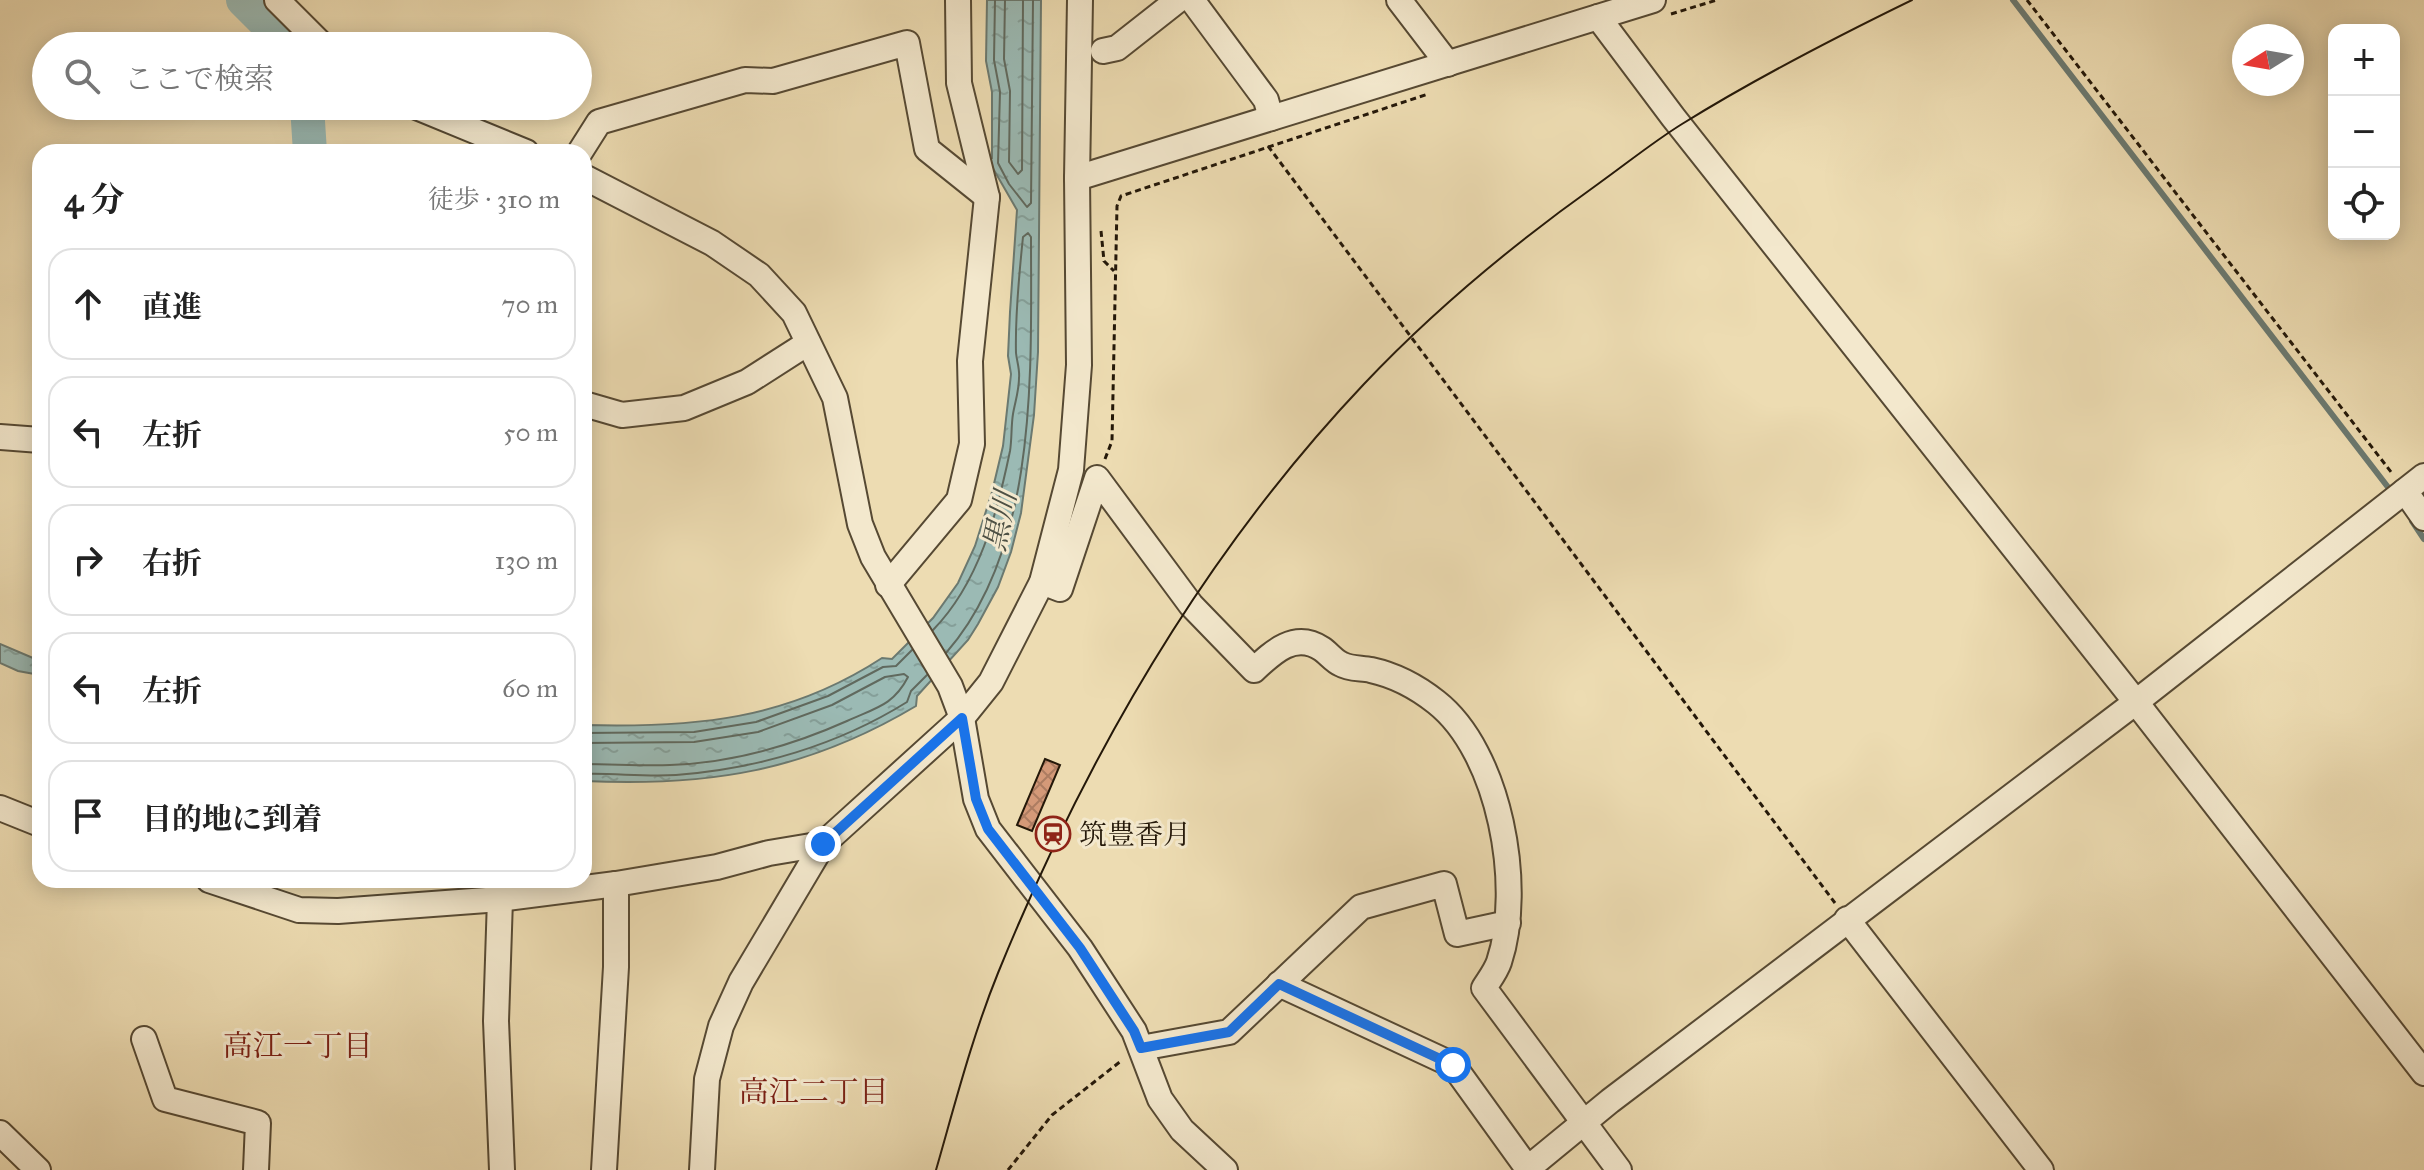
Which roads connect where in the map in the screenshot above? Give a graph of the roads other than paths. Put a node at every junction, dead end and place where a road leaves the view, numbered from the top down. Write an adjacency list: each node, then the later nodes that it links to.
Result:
1 (277, 0): 9 (street)
2 (958, 0): 18 (street)
3 (1080, 0): 16 (street)
4 (1178, 0): 10 (street)
5 (1192, 0): 12 (street)
6 (1399, 0): 11 (street)
7 (1658, 8): 8 (street)
8 (1598, 17): 11 (street); 27 (street)
9 (309, 32)
10 (1103, 51)
11 (1448, 64): 12 (street)
12 (1271, 118): 16 (street)
13 (448, 120): 14 (street)
14 (507, 144)
15 (585, 144): 18 (street)
16 (1077, 178): 25 (street)
17 (592, 181): 19 (street)
18 (987, 197): 26 (street)
19 (808, 343): 20 (street); 26 (street)
20 (592, 406)
21 (0, 437): 22 (street)
22 (32, 439)
23 (2415, 484): 24 (street); 27 (street)
24 (2424, 518)
25 (1042, 582): 28 (street); 38 (street)
26 (894, 595): 28 (street)
27 (2136, 702): 37 (street); 42 (street)
28 (962, 718): 31 (street); 41 (street)
29 (0, 808): 30 (street)
30 (32, 821)
31 (823, 844): 32 (street); 49 (street)
32 (616, 884): 33 (street); 48 (street)
33 (592, 887)
34 (233, 888): 36 (street)
35 (585, 888): 36 (street)
36 (500, 899): 47 (street)
37 (1847, 919): 43 (street); 53 (street)
38 (1508, 923): 39 (street); 43 (street)
39 (1279, 984): 41 (street); 51 (street)
40 (144, 1039): 46 (street)
41 (1141, 1048): 50 (street)
42 (2424, 1073)
43 (1583, 1123): 51 (street); 52 (street)
44 (0, 1133): 45 (street)
45 (38, 1170)
46 (256, 1170)
47 (502, 1170)
48 (604, 1170)
49 (702, 1170)
50 (1225, 1170)
51 (1527, 1170)
52 (1619, 1170)
53 (2041, 1170)

